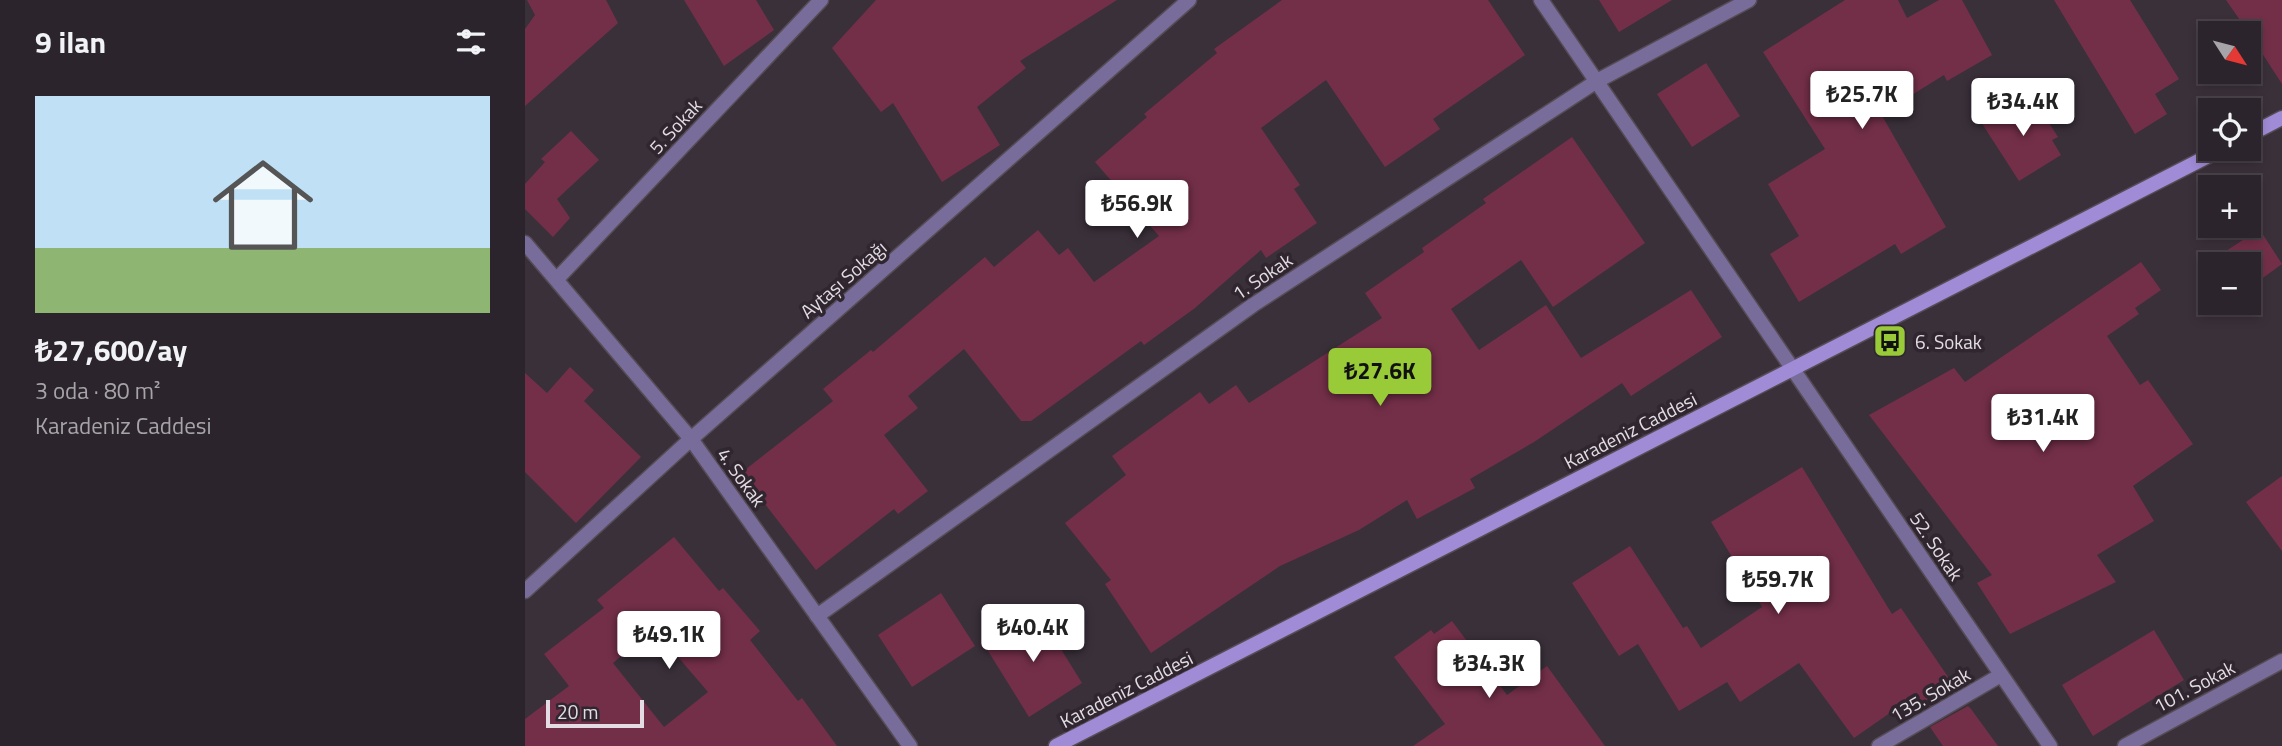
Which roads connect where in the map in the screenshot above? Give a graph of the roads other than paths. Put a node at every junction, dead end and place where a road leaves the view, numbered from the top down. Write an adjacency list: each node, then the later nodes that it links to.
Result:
1 (821, 0): 10 (street, 5. Sokak)
2 (1189, 0): 12 (street, Aytaşı Sokağı)
3 (1541, 0): 5 (street)
4 (1749, 0): 5 (street, 1. Sokak)
5 (1597, 81): 11 (street); 14 (street, 1. Sokak)
6 (2282, 118): 7 (street)
7 (2261, 129)
8 (2198, 161): 11 (street, Karadeniz Caddesi)
9 (525, 243): 10 (street, 4. Sokak)
10 (557, 279): 12 (street, 4. Sokak)
11 (1793, 368): 16 (street, 52. Sokak); 18 (street, Karadeniz Caddesi)
12 (691, 439): 13 (street, Aytaşı Sokağı); 14 (street, 4. Sokak)
13 (525, 591)
14 (817, 616): 17 (street, 4. Sokak)
15 (2282, 661): 21 (street, 101. Sokak)
16 (2001, 674): 19 (street, 135. Sokak); 20 (street, 52. Sokak)
17 (910, 746)
18 (1056, 746)
19 (1879, 746)
20 (2050, 746)
21 (2125, 746)

